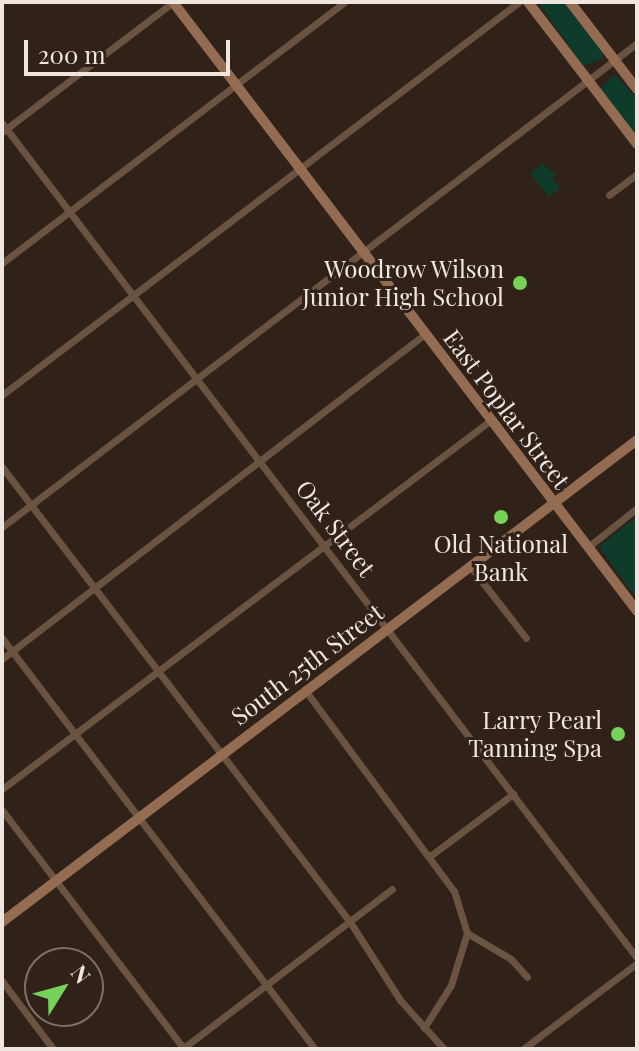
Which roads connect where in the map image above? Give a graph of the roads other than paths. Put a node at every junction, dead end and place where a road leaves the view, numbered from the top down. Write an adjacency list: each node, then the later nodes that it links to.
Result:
1 (173, 2): 9 (main road, East Poplar Street); 11 (street)
2 (345, 2): 9 (street)
3 (519, 2): 13 (street)
4 (528, 2): 8 (main road)
5 (570, 2): 7 (main road)
6 (637, 43): 7 (street)
7 (615, 60): 8 (street); 10 (main road)
8 (588, 80): 12 (main road); 17 (street)
9 (236, 86): 13 (main road, East Poplar Street); 16 (street)
10 (637, 89)
11 (4, 128): 16 (street, Oak Street)
12 (637, 144)
13 (300, 170): 17 (main road, East Poplar Street); 19 (street)
14 (637, 174): 15 (street)
15 (609, 195)
16 (69, 211): 18 (street); 19 (street, Oak Street)
17 (363, 253): 20 (main road, East Poplar Street); 21 (street)
18 (2, 263)
19 (134, 296): 21 (street, Oak Street); 22 (street)
20 (425, 334): 23 (main road, East Poplar Street); 25 (street)
21 (198, 380): 25 (street, Oak Street); 28 (street)
22 (2, 395)
23 (491, 420): 27 (main road, East Poplar Street); 31 (street)
24 (637, 441): 27 (main road, South 25th Street)
25 (261, 463): 31 (street, Oak Street); 34 (street)
26 (2, 467): 28 (street)
27 (554, 504): 32 (main road, East Poplar Street); 33 (main road, South 25th Street)
28 (31, 505): 30 (street); 34 (street)
29 (637, 508): 32 (street)
30 (2, 527)
31 (324, 547): 36 (street, Oak Street); 41 (street)
32 (588, 547): 35 (main road, East Poplar Street)
33 (470, 566): 36 (main road, South 25th Street); 38 (street)
34 (96, 589): 39 (street); 41 (street)
35 (636, 609)
36 (388, 630): 42 (main road, South 25th Street); 46 (street, Oak Street)
37 (2, 638): 39 (street)
38 (526, 638)
39 (12, 651): 40 (street); 43 (street)
40 (2, 659)
41 (158, 671): 43 (street); 44 (street)
42 (305, 690): 44 (main road, South 25th Street); 49 (street)
43 (76, 733): 45 (street); 48 (street)
44 (221, 754): 48 (main road, South 25th Street); 53 (street)
45 (2, 789)
46 (513, 794): 49 (street); 55 (street, Oak Street)
47 (2, 810): 50 (street)
48 (139, 816): 50 (main road, South 25th Street); 58 (street)
49 (430, 856): 54 (street)
50 (56, 881): 52 (main road, South 25th Street); 61 (street)
51 (392, 889): 53 (street)
52 (2, 922)
53 (350, 922): 58 (street); 59 (street)
54 (467, 933): 56 (street); 59 (street)
55 (637, 960): 64 (street)
56 (527, 977)
57 (2, 981): 60 (street)
58 (267, 985): 61 (street); 62 (street)
59 (424, 1028): 63 (street)
60 (53, 1049)
61 (183, 1049)
62 (315, 1049)
63 (444, 1049)
64 (523, 1049)

